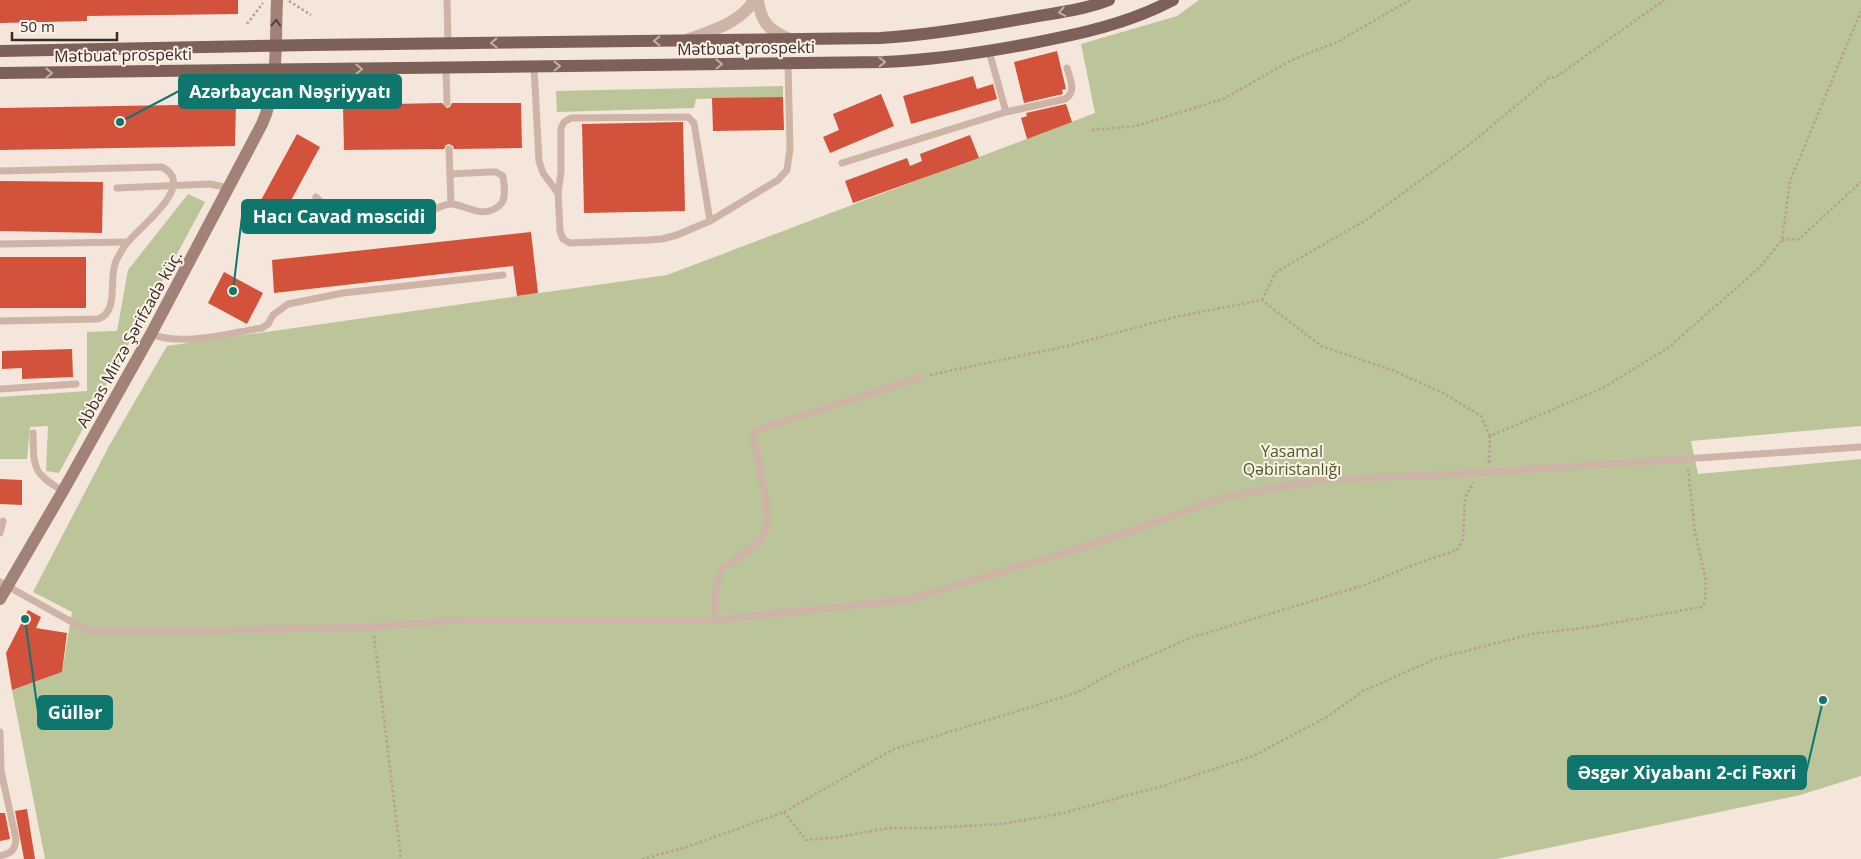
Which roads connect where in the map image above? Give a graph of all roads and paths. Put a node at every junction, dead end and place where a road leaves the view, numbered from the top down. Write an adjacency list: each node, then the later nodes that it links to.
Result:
1 (266, 0): 13 (path)
2 (277, 0): 17 (main road, Abbas Mirzə Şərifzadə küç., one-way to 2)
3 (288, 0): 12 (path)
4 (447, 0): 16 (lane)
5 (754, 0): 15 (street)
6 (758, 0): 14 (street)
7 (1109, 0): 14 (main road, Mətbuat prospekti, one-way to 14)
8 (1173, 0): 19 (main road, Mətbuat prospekti)
9 (1410, 0): 28 (path)
10 (1664, 0): 45 (path)
11 (1861, 11): 41 (path)
12 (311, 15)
13 (247, 24)
14 (789, 39): 15 (main road, Mətbuat prospekti)
15 (685, 41): 16 (main road, Mətbuat prospekti, one-way to 16)
16 (448, 44): 17 (main road, Mətbuat prospekti)
17 (275, 46): 18 (main road, Mətbuat prospekti); 24 (main road, Abbas Mirzə Şərifzadə küç.)
18 (0, 51)
19 (989, 51): 20 (main road, Mətbuat prospekti, one-way to 19); 27 (lane)
20 (788, 63): 21 (main road, Mətbuat prospekti, one-way to 20); 40 (lane)
21 (534, 67): 22 (main road, Mətbuat prospekti); 37 (lane)
22 (446, 68): 24 (main road, Mətbuat prospekti, one-way to 22); 26 (lane)
23 (1067, 68): 27 (lane)
24 (273, 70): 25 (main road, Mətbuat prospekti, one-way to 24); 36 (main road, Abbas Mirzə Şərifzadə küç.)
25 (0, 73)
26 (448, 103)
27 (1006, 112): 30 (lane)
28 (1092, 130)
29 (449, 149): 32 (lane)
30 (842, 163)
31 (0, 171): 34 (lane)
32 (450, 174): 39 (lane); 39 (lane)
33 (1861, 182): 41 (path)
34 (175, 186): 35 (lane); 36 (lane); 42 (lane)
35 (117, 188)
36 (229, 188): 47 (main road, Abbas Mirzə Şərifzadə küç.)
37 (558, 193): 40 (lane); 40 (lane)
38 (316, 197): 39 (lane)
39 (451, 204)
40 (710, 221)
41 (1782, 240): 52 (path)
42 (127, 242): 43 (lane); 46 (lane)
43 (0, 244)
44 (503, 275): 47 (lane)
45 (1262, 300): 48 (path); 52 (path)
46 (0, 321)
47 (151, 334): 57 (main road, Abbas Mirzə Şərifzadə küç.)
48 (920, 378): 62 (lane)
49 (76, 384): 50 (lane)
50 (0, 389)
51 (33, 433): 57 (lane)
52 (1490, 436): 55 (path)
53 (1861, 446): 54 (lane)
54 (1687, 458): 55 (lane); 66 (path)
55 (1488, 472): 56 (lane)
56 (1477, 473): 62 (lane); 66 (path)
57 (63, 491): 60 (main road, Abbas Mirzə Şərifzadə küç.)
58 (3, 521): 59 (lane)
59 (0, 533)
60 (4, 585): 61 (main road, Abbas Mirzə Şərifzadə küç.); 63 (lane)
61 (0, 599)
62 (715, 620): 63 (lane)
63 (372, 627): 68 (path)
64 (0, 732): 65 (lane)
65 (0, 740): 67 (lane)
66 (784, 812): 69 (path)
67 (0, 856)
68 (401, 859)
69 (642, 859)

